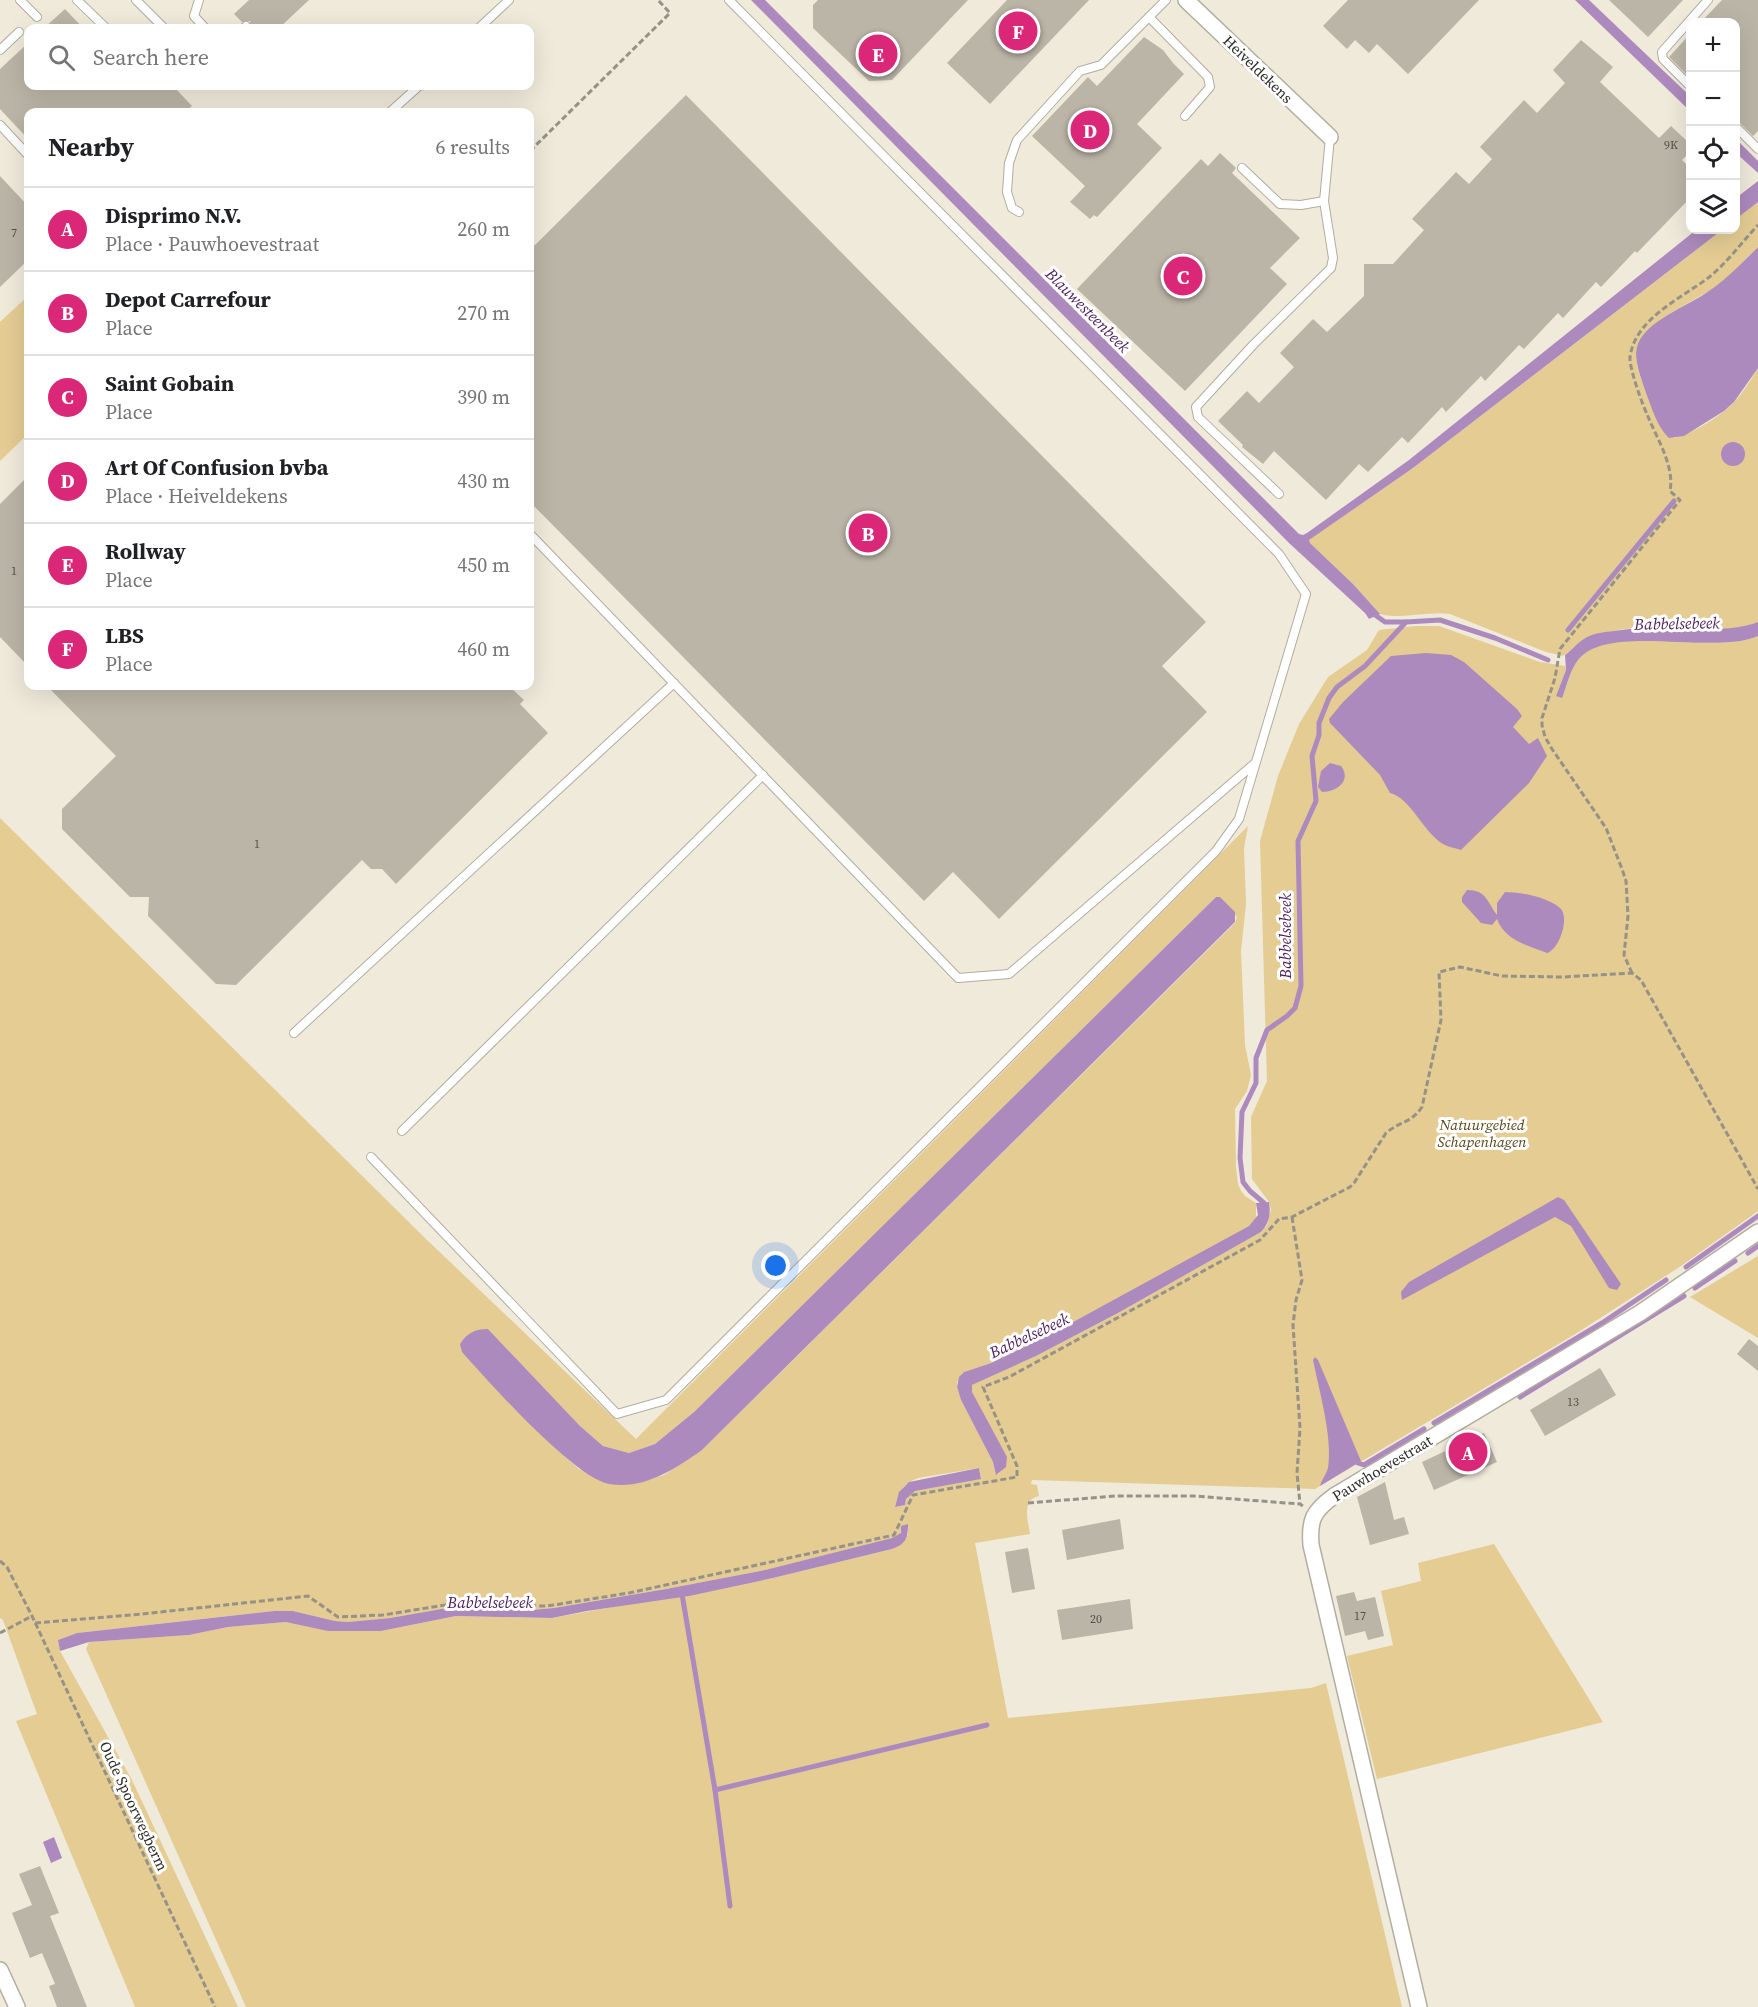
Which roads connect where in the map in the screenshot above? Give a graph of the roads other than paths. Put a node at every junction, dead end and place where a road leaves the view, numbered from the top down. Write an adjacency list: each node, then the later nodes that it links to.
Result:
1 (20, 0): 10 (lane)
2 (77, 0): 12 (lane)
3 (136, 0): 13 (lane)
4 (199, 0): 14 (lane)
5 (509, 0): 15 (lane)
6 (729, 0): 33 (lane)
7 (1166, 0): 11 (lane)
8 (1186, 0): 24 (street, Heiveldekens)
9 (1708, 0): 18 (lane)
10 (37, 17)
11 (1149, 17): 21 (lane); 29 (lane)
12 (102, 24)
13 (160, 24)
14 (201, 24)
15 (483, 24)
16 (19, 32): 17 (lane)
17 (0, 50)
18 (1686, 82)
19 (415, 90): 20 (lane)
20 (394, 108)
21 (1185, 116)
22 (0, 125): 26 (lane)
23 (1740, 131): 25 (lane)
24 (1330, 137): 28 (lane)
25 (1758, 149)
26 (24, 151)
27 (1242, 168): 28 (lane)
28 (1324, 201): 30 (lane)
29 (1020, 213)
30 (1279, 495)
31 (534, 538): 32 (lane)
32 (674, 683): 34 (lane); 35 (lane)
33 (1255, 763): 34 (lane); 37 (lane)
34 (763, 775): 36 (lane)
35 (294, 1033)
36 (402, 1131)
37 (371, 1158)
38 (1758, 1232): 41 (street, Pauwhoevestraat)
39 (0, 1970): 40 (street)
40 (17, 2007)
41 (1419, 2007)

